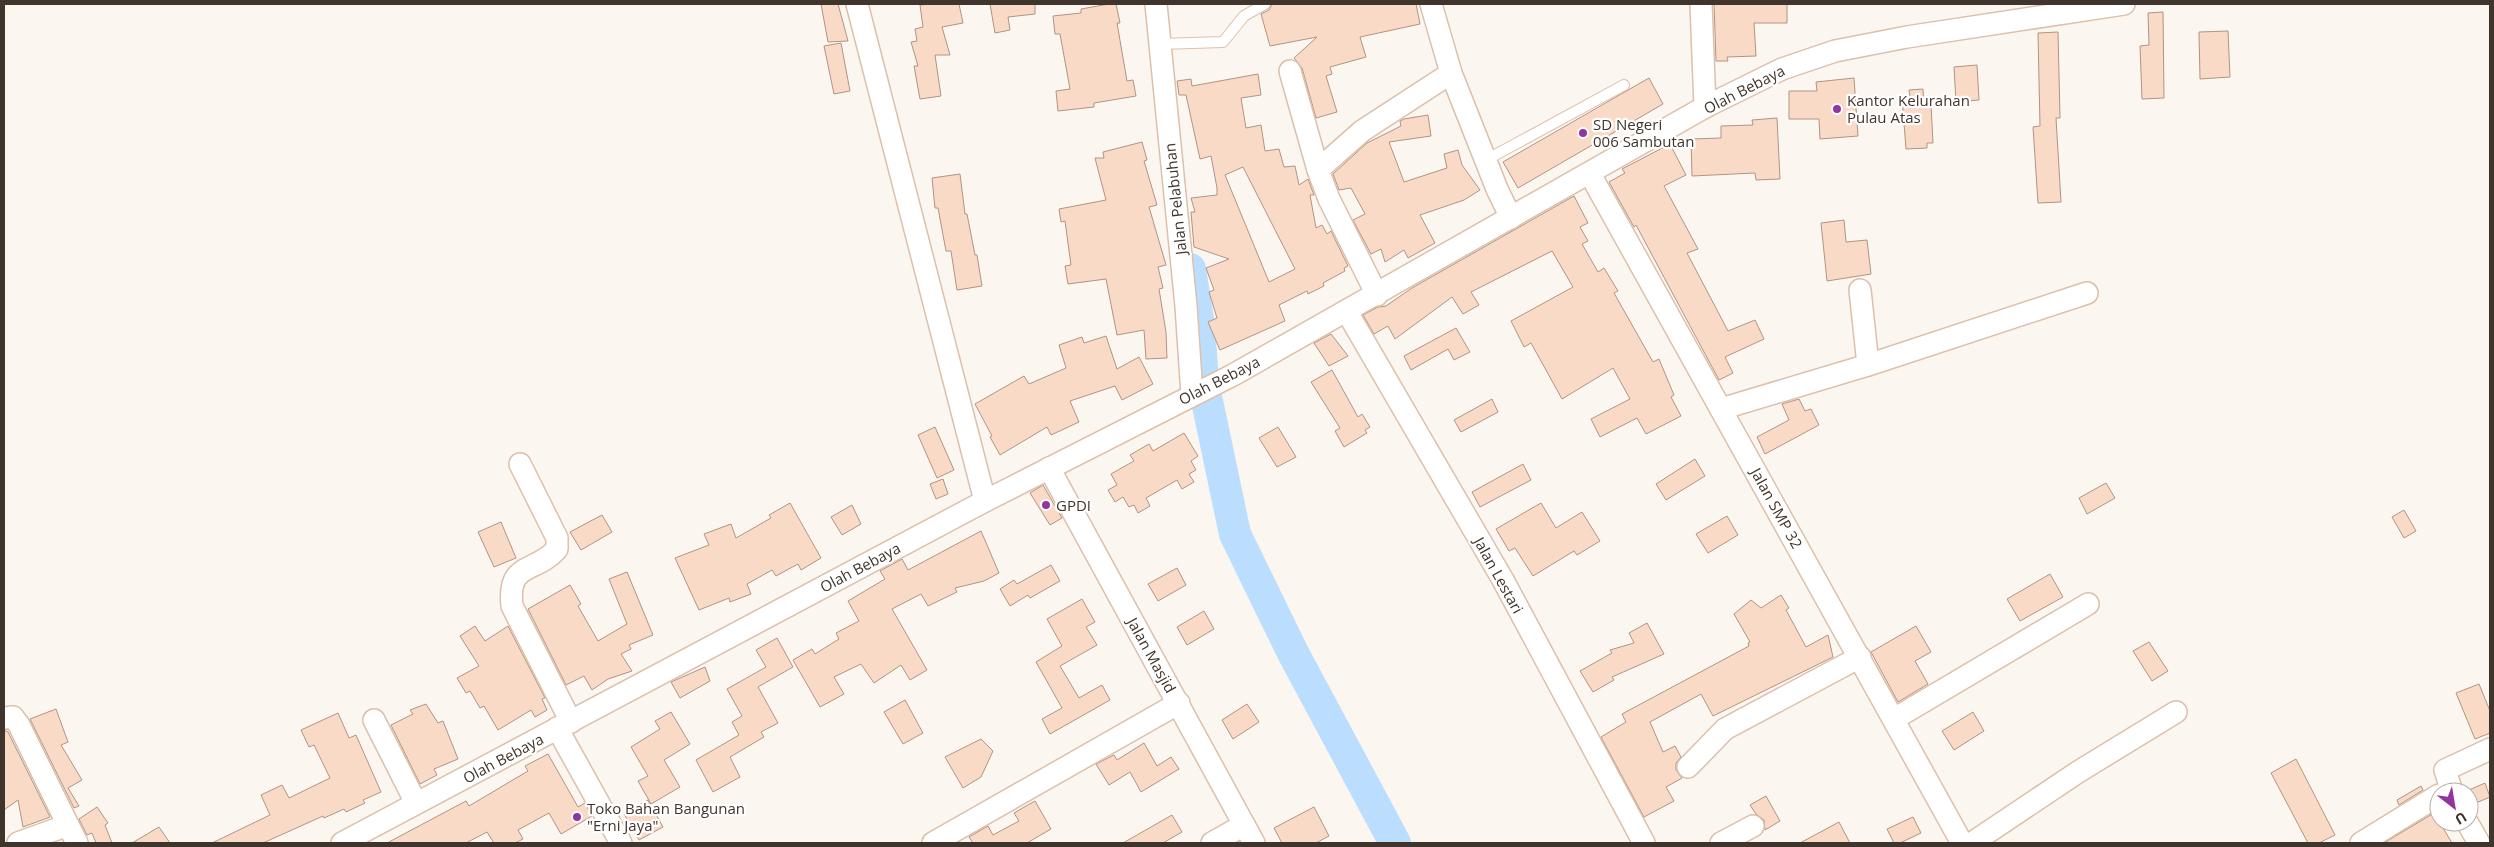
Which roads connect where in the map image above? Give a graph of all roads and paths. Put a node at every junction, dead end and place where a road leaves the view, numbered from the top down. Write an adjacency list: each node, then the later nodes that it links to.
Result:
1 (858, 4): 26 (street)
2 (1156, 4): 8 (street, Jalan Pelabuhan)
3 (1265, 4): 8 (lane)
4 (1431, 4): 10 (street)
5 (1701, 4): 12 (street)
6 (2124, 4): 7 (street, Olah Bebaya)
7 (2047, 10): 12 (street, Olah Bebaya)
8 (1170, 43): 22 (street, Jalan Pelabuhan)
9 (1290, 71): 14 (street)
10 (1451, 73): 13 (street); 14 (street)
11 (1624, 85): 13 (lane)
12 (1705, 107): 15 (street, Olah Bebaya)
13 (1486, 160): 16 (street)
14 (1318, 170): 19 (street)
15 (1590, 174): 16 (street, Olah Bebaya); 23 (street, Jalan SMP 32)
16 (1511, 218): 19 (street, Olah Bebaya)
17 (1860, 290): 21 (street)
18 (2087, 293): 21 (street)
19 (1377, 295): 20 (street, Olah Bebaya)
20 (1347, 312): 22 (street, Olah Bebaya); 49 (street, Jalan Lestari)
21 (1868, 365): 23 (street)
22 (1196, 393): 25 (street, Olah Bebaya)
23 (1721, 409): 28 (street, Jalan SMP 32)
24 (520, 464): 34 (street)
25 (1049, 468): 26 (street, Olah Bebaya); 29 (street, Jalan Masjid)
26 (985, 500): 34 (street, Olah Bebaya)
27 (2088, 604): 32 (street)
28 (1860, 657): 32 (street, Jalan SMP 32); 36 (street)
29 (1178, 703): 43 (street, Jalan Masjid); 47 (street)
30 (2176, 712): 52 (street)
31 (4, 718): 42 (street)
32 (1894, 719): 51 (street, Jalan SMP 32)
33 (374, 720): 39 (street)
34 (564, 725): 39 (street, Olah Bebaya); 46 (street)
35 (2490, 749): 37 (street)
36 (1688, 767)
37 (2446, 782)
38 (2429, 802): 53 (street)
39 (416, 804): 45 (street, Olah Bebaya)
40 (1753, 826): 50 (street)
41 (2473, 832): 54 (street)
42 (72, 834): 44 (street)
43 (1249, 834): 48 (street)
44 (18, 843)
45 (342, 843)
46 (621, 843)
47 (933, 843)
48 (1212, 843)
49 (1644, 843)
50 (1721, 843)
51 (1962, 843)
52 (1972, 843)
53 (2361, 843)
54 (2479, 843)

